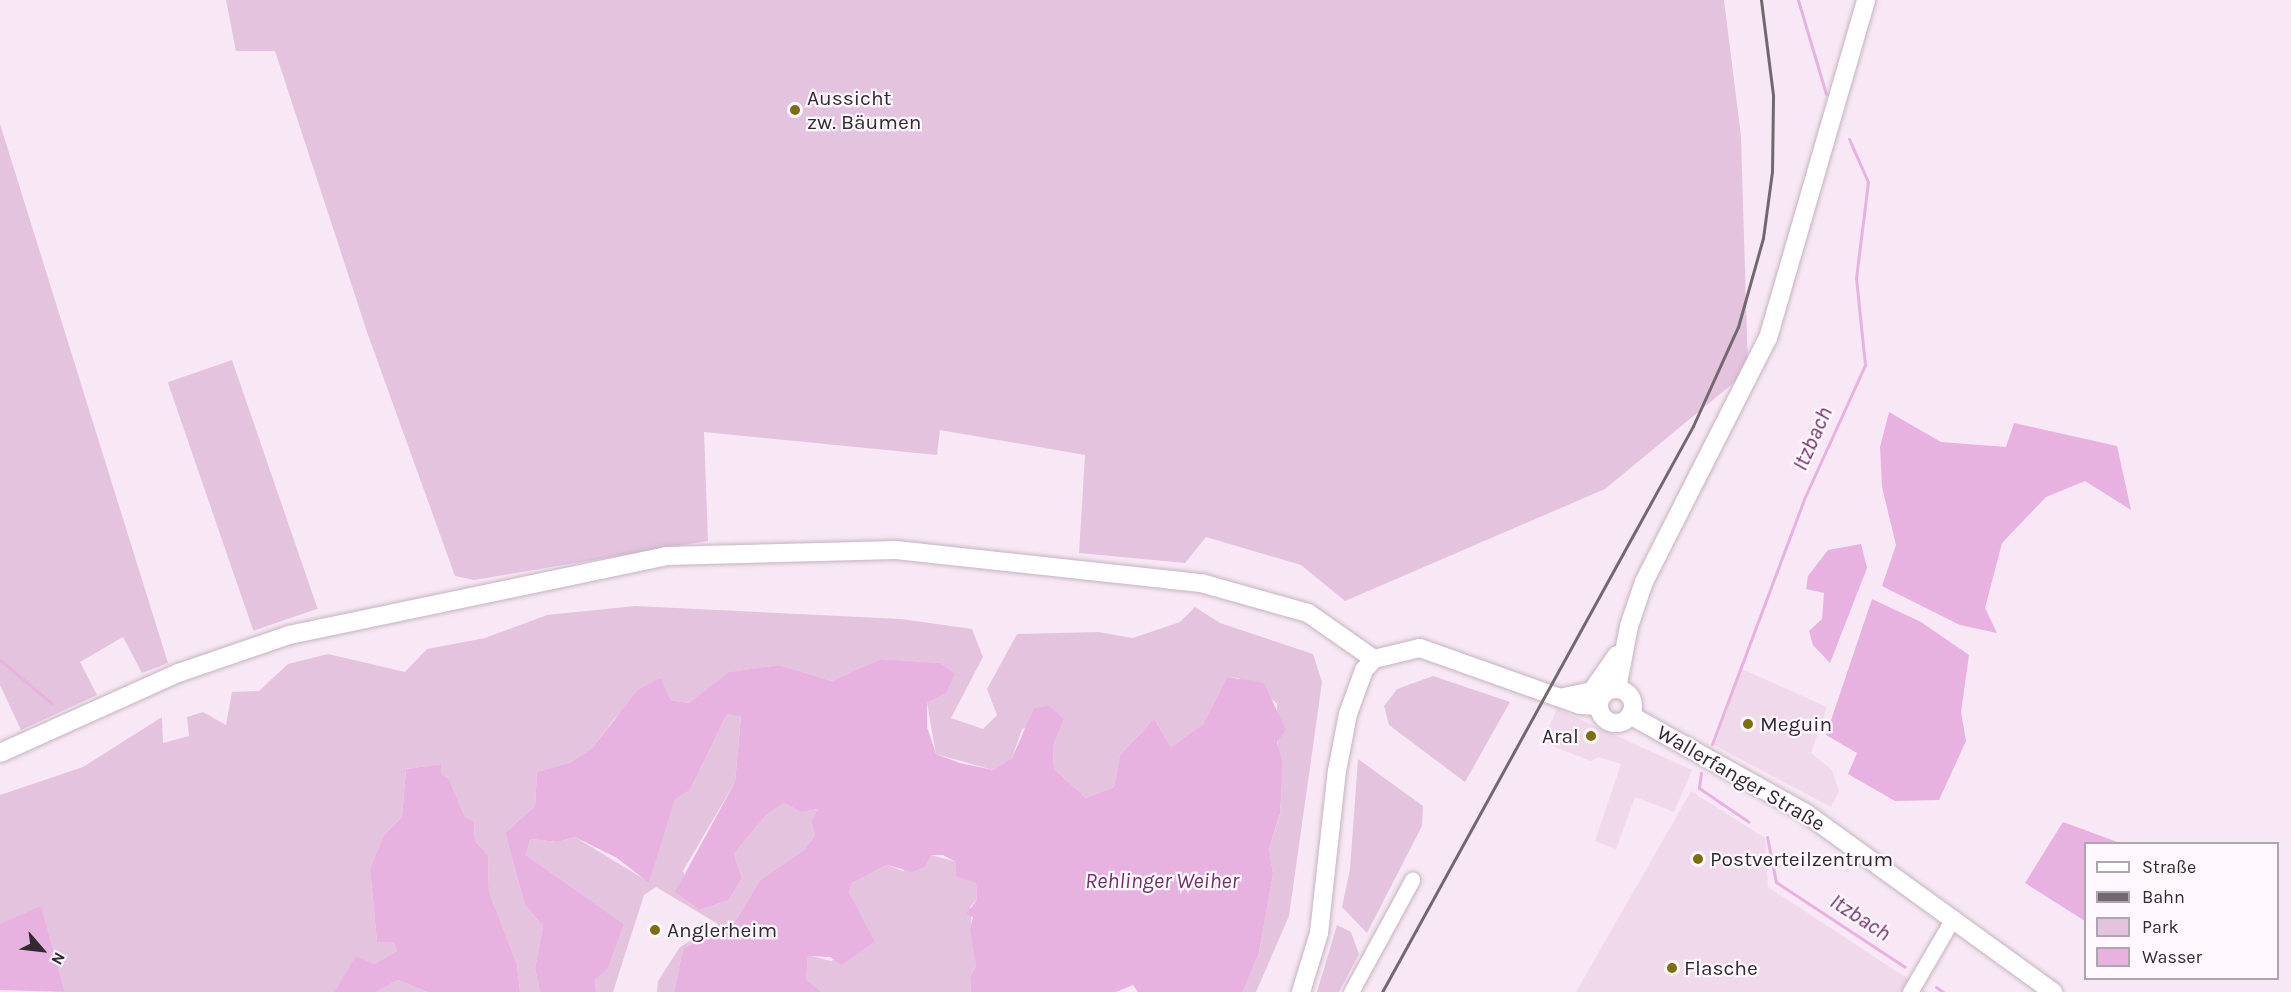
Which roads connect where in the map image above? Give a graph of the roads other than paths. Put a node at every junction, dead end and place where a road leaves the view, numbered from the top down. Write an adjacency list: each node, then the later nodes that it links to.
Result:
1 (1866, 0): 2 (main road)
2 (1627, 633): 4 (main road); 5 (main road)
3 (1374, 659): 5 (main road); 8 (main road); 11 (main road)
4 (1617, 689): 6 (main road); 7 (main road)
5 (1556, 696): 6 (main road)
6 (1599, 706): 7 (main road)
7 (1630, 715): 10 (main road, Wallerfanger Straße)
8 (0, 753)
9 (1412, 880): 12 (street)
10 (1953, 918): 13 (street); 14 (main road, Wallerfanger Straße)
11 (1301, 992)
12 (1350, 992)
13 (1910, 992)
14 (2054, 992)

